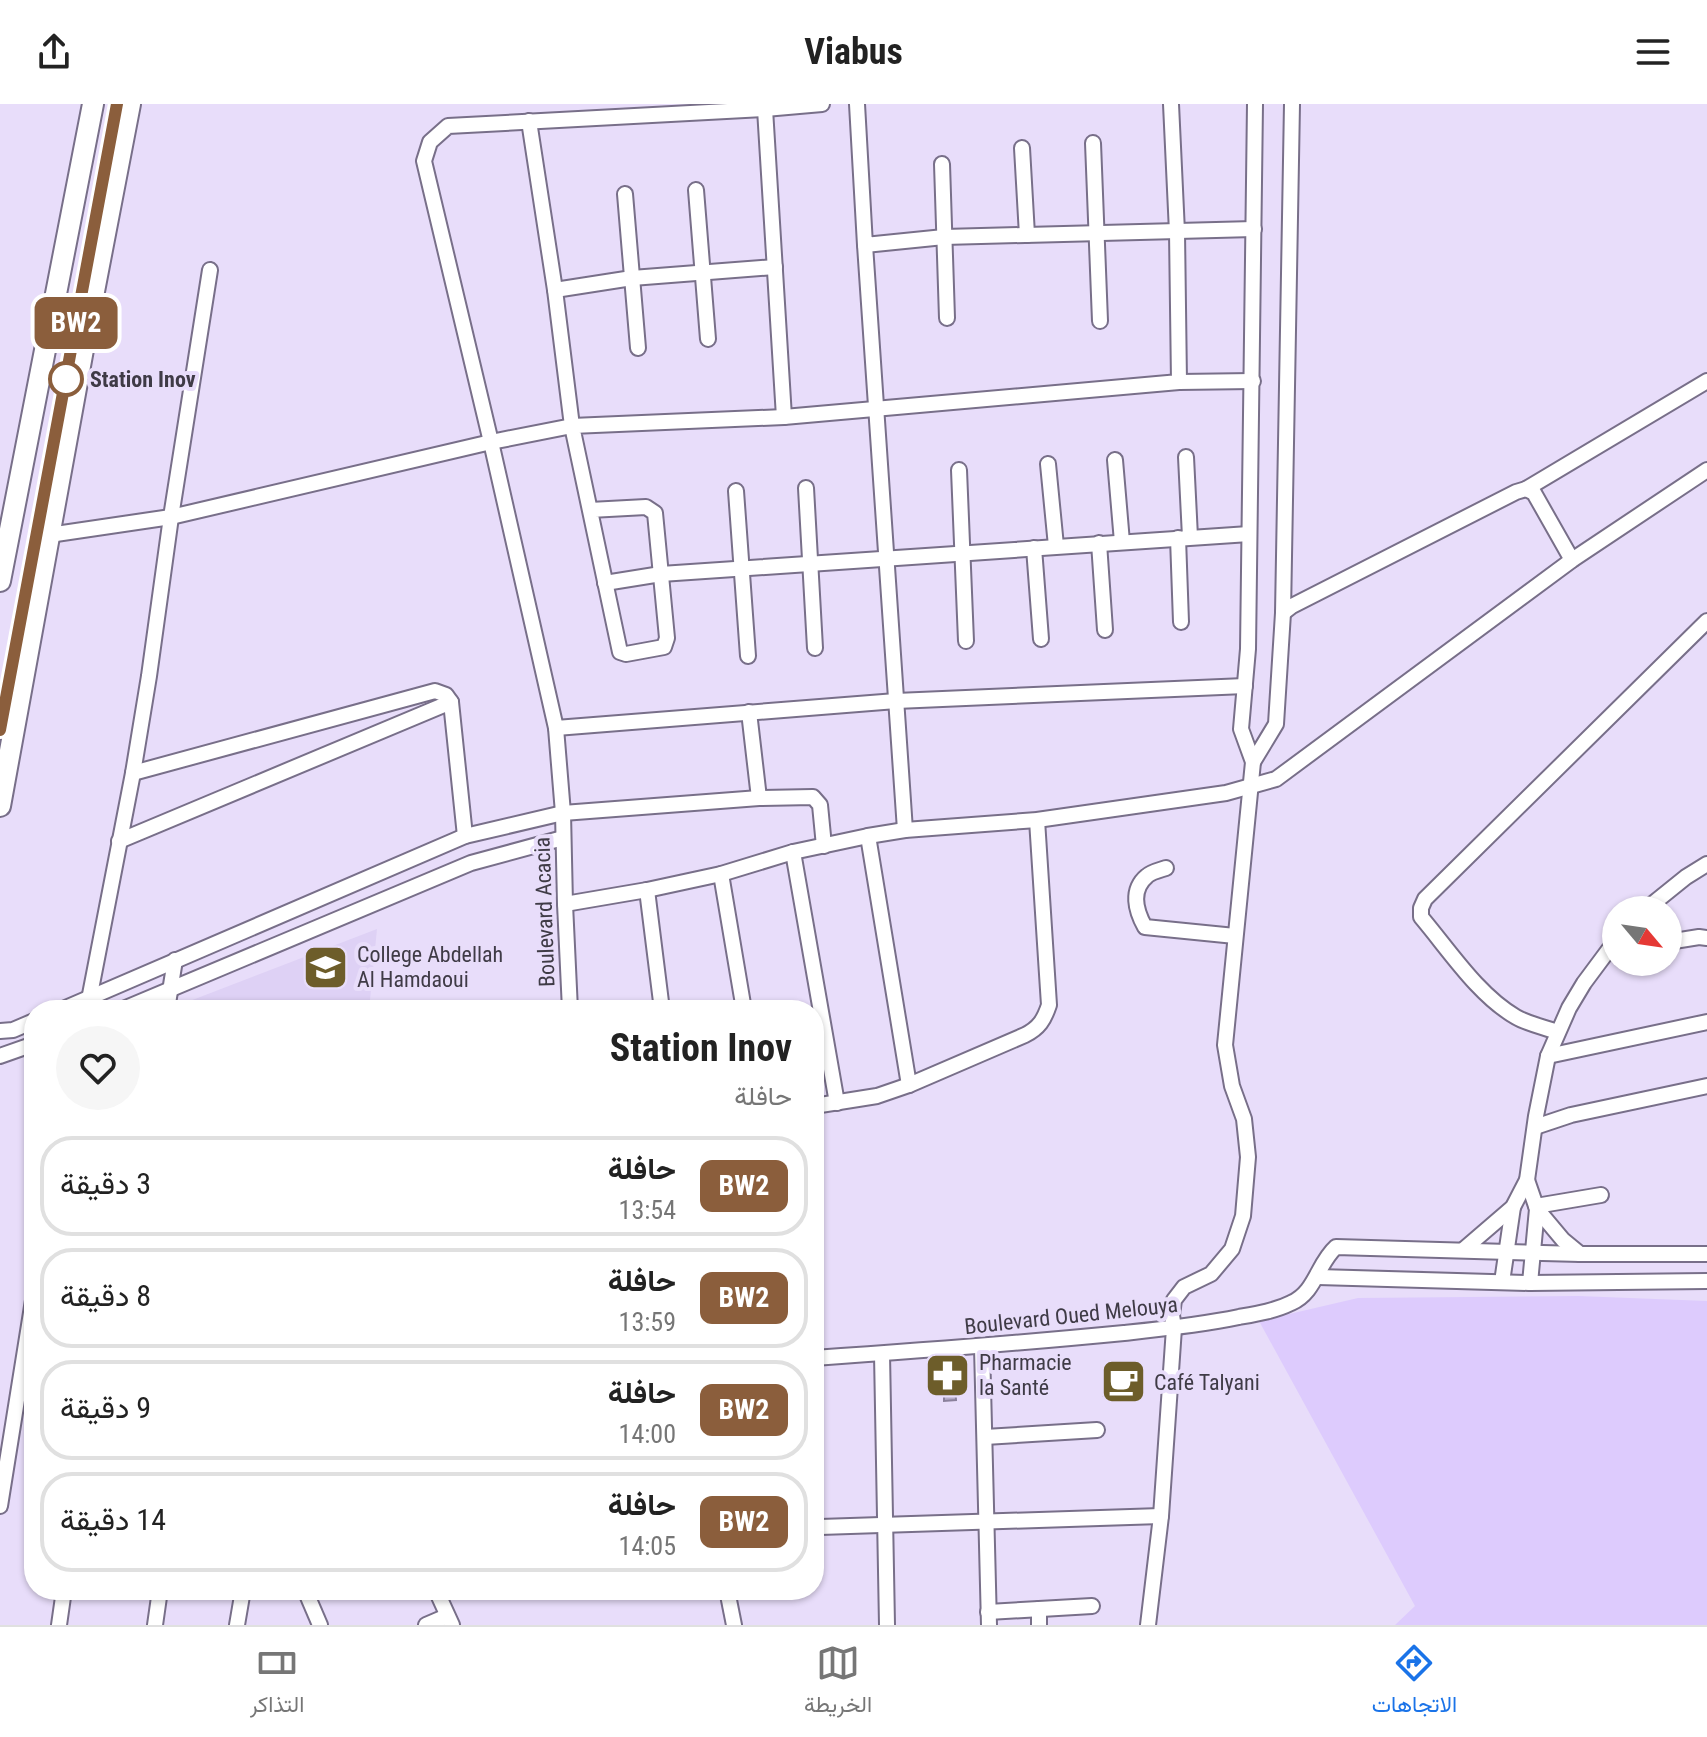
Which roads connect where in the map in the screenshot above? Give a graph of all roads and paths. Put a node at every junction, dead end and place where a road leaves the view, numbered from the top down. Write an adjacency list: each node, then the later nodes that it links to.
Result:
1 (93, 104): 60 (main road)
2 (130, 104): 48 (main road)
3 (822, 104): 8 (street)
4 (857, 104): 20 (street)
5 (1171, 104): 17 (street)
6 (1255, 104): 15 (street)
7 (1292, 104): 62 (street)
8 (765, 109): 9 (street); 21 (street)
9 (529, 121): 25 (street); 36 (street, Boulevard Acacia)
10 (1093, 143): 16 (street)
11 (1022, 148): 18 (street)
12 (942, 164): 19 (street)
13 (696, 190): 23 (street)
14 (625, 194): 24 (street)
15 (1254, 229): 17 (street); 30 (street)
16 (1096, 232): 17 (street); 18 (street); 27 (street)
17 (1177, 232): 32 (street)
18 (1027, 235): 19 (street)
19 (944, 237): 20 (street); 26 (street)
20 (865, 245): 33 (street)
21 (775, 267): 23 (street); 34 (street)
22 (210, 270): 46 (street)
23 (703, 273): 24 (street); 28 (street)
24 (632, 278): 25 (street); 29 (street)
25 (555, 290): 35 (street)
26 (947, 318)
27 (1100, 321)
28 (708, 339)
29 (638, 348)
30 (1253, 381): 32 (street); 47 (street)
31 (1707, 381): 43 (street)
32 (1179, 382): 33 (street)
33 (875, 409): 34 (street); 55 (street)
34 (784, 417): 35 (street)
35 (572, 426): 36 (street); 45 (street)
36 (491, 442): 46 (street); 74 (street, Boulevard Acacia)
37 (1186, 457): 49 (street)
38 (1115, 460): 50 (street)
39 (1048, 464): 52 (street)
40 (959, 470): 54 (street)
41 (1707, 470): 56 (street)
42 (806, 488): 57 (street)
43 (1526, 489): 56 (street); 62 (street)
44 (736, 491): 58 (street)
45 (590, 510): 59 (street); 61 (street)
46 (171, 517): 48 (street); 76 (street)
47 (1249, 534): 49 (street); 70 (street)
48 (49, 535): 79 (main road)
49 (1184, 538): 50 (street); 64 (street)
50 (1122, 542): 51 (street)
51 (1099, 543): 52 (street); 65 (street)
52 (1056, 546): 53 (street)
53 (1034, 548): 54 (street); 66 (street)
54 (963, 553): 55 (street); 67 (street)
55 (886, 557): 57 (street); 71 (street)
56 (1572, 560): 77 (street)
57 (810, 563): 58 (street); 68 (street)
58 (742, 569): 59 (street); 69 (street)
59 (661, 574): 61 (street); 61 (street)
60 (0, 581)
61 (605, 583)
62 (1283, 613): 75 (street)
63 (1707, 621): 113 (street)
64 (1181, 622)
65 (1105, 630)
66 (1041, 639)
67 (966, 641)
68 (815, 648)
69 (748, 656)
70 (1245, 686): 71 (street); 75 (street)
71 (896, 701): 73 (street); 82 (street)
72 (451, 702): 76 (street); 83 (street); 86 (street)
73 (749, 712): 74 (street); 78 (street)
74 (556, 728): 80 (street, Boulevard Acacia)
75 (1253, 762): 77 (street)
76 (133, 773): 86 (street)
77 (1251, 787): 81 (street); 95 (street)
78 (759, 798): 80 (street); 87 (street)
79 (0, 806)
80 (563, 813): 83 (street); 85 (street, Boulevard Acacia)
81 (1037, 820): 82 (street); 117 (street)
82 (905, 830): 84 (street)
83 (465, 836): 98 (street)
84 (868, 836): 87 (street); 117 (street)
85 (563, 838): 94 (street, Boulevard Acacia); 100 (street)
86 (119, 841): 101 (street)
87 (824, 846): 88 (street)
88 (793, 852): 91 (street); 108 (street)
89 (1707, 864): 93 (street)
90 (1166, 868): 95 (street)
91 (721, 874): 92 (street); 107 (street)
92 (647, 890): 94 (street); 106 (street)
93 (1662, 896)
94 (565, 904): 105 (street, Boulevard Acacia)
95 (1235, 936): 135 (street)
96 (1707, 938): 97 (street)
97 (1682, 940)
98 (175, 960): 100 (street); 102 (street)
99 (1602, 963): 113 (street)
100 (170, 989): 103 (street); 104 (street)
101 (89, 1000)
102 (96, 1000)
103 (144, 1000)
104 (168, 1000)
105 (570, 1000)
106 (661, 1000)
107 (742, 1000)
108 (819, 1000)
109 (1707, 1022): 116 (street)
110 (24, 1025): 112 (street)
111 (824, 1029): 119 (street)
112 (0, 1031)
113 (1557, 1032): 116 (street)
114 (24, 1048): 115 (street)
115 (0, 1056)
116 (1548, 1056): 121 (street)
117 (909, 1085): 119 (street)
118 (1707, 1086): 121 (street)
119 (837, 1103): 120 (street)
120 (824, 1105)
121 (1535, 1127): 122 (street)
122 (1527, 1180): 124 (street); 125 (street)
123 (1601, 1195): 125 (street)
124 (1513, 1207): 126 (street); 127 (street)
125 (1536, 1208): 128 (street); 129 (street)
126 (1463, 1250): 127 (street); 131 (street, Boulevard Oued Melouya)
127 (1506, 1251): 128 (street); 133 (street)
128 (1532, 1252): 129 (street); 134 (street)
129 (1580, 1254): 130 (street)
130 (1707, 1254)
131 (1318, 1277): 133 (street); 135 (street, Boulevard Oued Melouya)
132 (1707, 1281): 134 (street)
133 (1502, 1282): 134 (street)
134 (1530, 1283)
135 (1174, 1328): 136 (street, Boulevard Oued Melouya); 145 (street)
136 (982, 1347): 138 (street, Boulevard Oued Melouya); 143 (street)
137 (24, 1353): 140 (street)
138 (882, 1354): 139 (street, Boulevard Oued Melouya); 147 (street)
139 (824, 1357)
140 (19, 1383): 141 (street); 144 (street)
141 (24, 1384)
142 (1097, 1430): 143 (street)
143 (985, 1437): 146 (street)
144 (0, 1506)
145 (1161, 1516): 146 (street); 167 (street)
146 (987, 1521): 147 (street); 157 (street)
147 (886, 1525): 148 (street); 165 (street)
148 (824, 1527)
149 (63, 1600): 159 (street)
150 (159, 1600): 160 (street)
151 (241, 1600): 161 (street)
152 (307, 1600): 162 (street)
153 (441, 1600): 158 (street)
154 (729, 1600): 164 (street)
155 (1092, 1606): 156 (street)
156 (1039, 1609): 157 (street); 166 (street)
157 (988, 1619)
158 (450, 1621): 163 (street)
159 (59, 1625)
160 (155, 1625)
161 (237, 1625)
162 (320, 1625)
163 (426, 1625)
164 (734, 1625)
165 (887, 1625)
166 (1039, 1625)
167 (1148, 1625)

